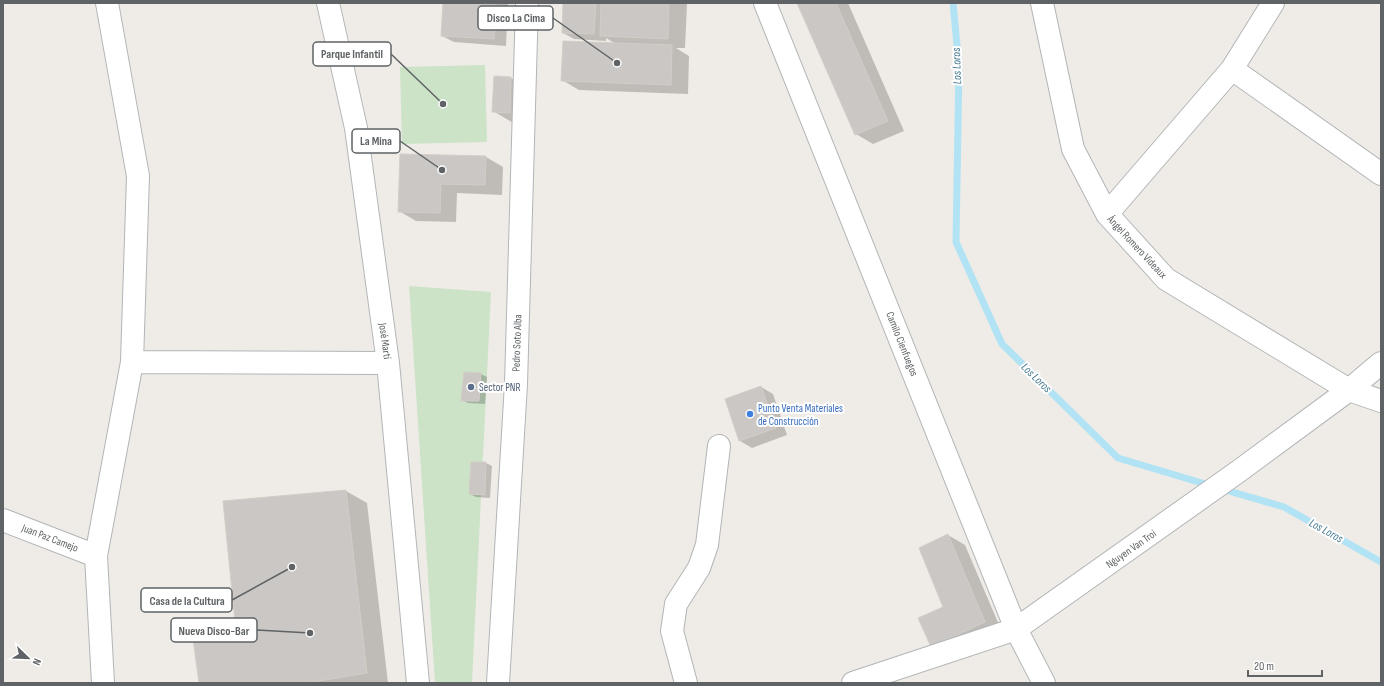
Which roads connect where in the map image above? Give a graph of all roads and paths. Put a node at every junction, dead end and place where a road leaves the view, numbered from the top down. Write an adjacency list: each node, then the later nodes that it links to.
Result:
1 (107, 3): 10 (street)
2 (328, 3): 11 (street, José Martí)
3 (527, 3): 21 (street, Pedro Soto Alba)
4 (765, 3): 18 (street, Camilo Cienfuegos)
5 (1042, 3): 9 (street, Ángel Romero Videaux)
6 (1273, 3): 7 (street)
7 (1232, 70): 8 (street); 9 (street)
8 (1381, 174)
9 (1107, 214): 13 (street, Ángel Romero Videaux)
10 (132, 362): 11 (street); 17 (street)
11 (388, 363): 20 (street, José Martí)
12 (1381, 363): 13 (street, Nguyen Van Troi)
13 (1349, 390): 14 (street, Ángel Romero Videaux); 18 (street, Nguyen Van Troi)
14 (1381, 401)
15 (719, 446): 22 (street)
16 (3, 520): 17 (street, Juan Paz Camejo)
17 (96, 556): 19 (street)
18 (1016, 629): 23 (street, Nguyen Van Troi); 24 (street, Camilo Cienfuegos)
19 (103, 683)
20 (418, 683)
21 (498, 683)
22 (686, 683)
23 (853, 683)
24 (1044, 683)

